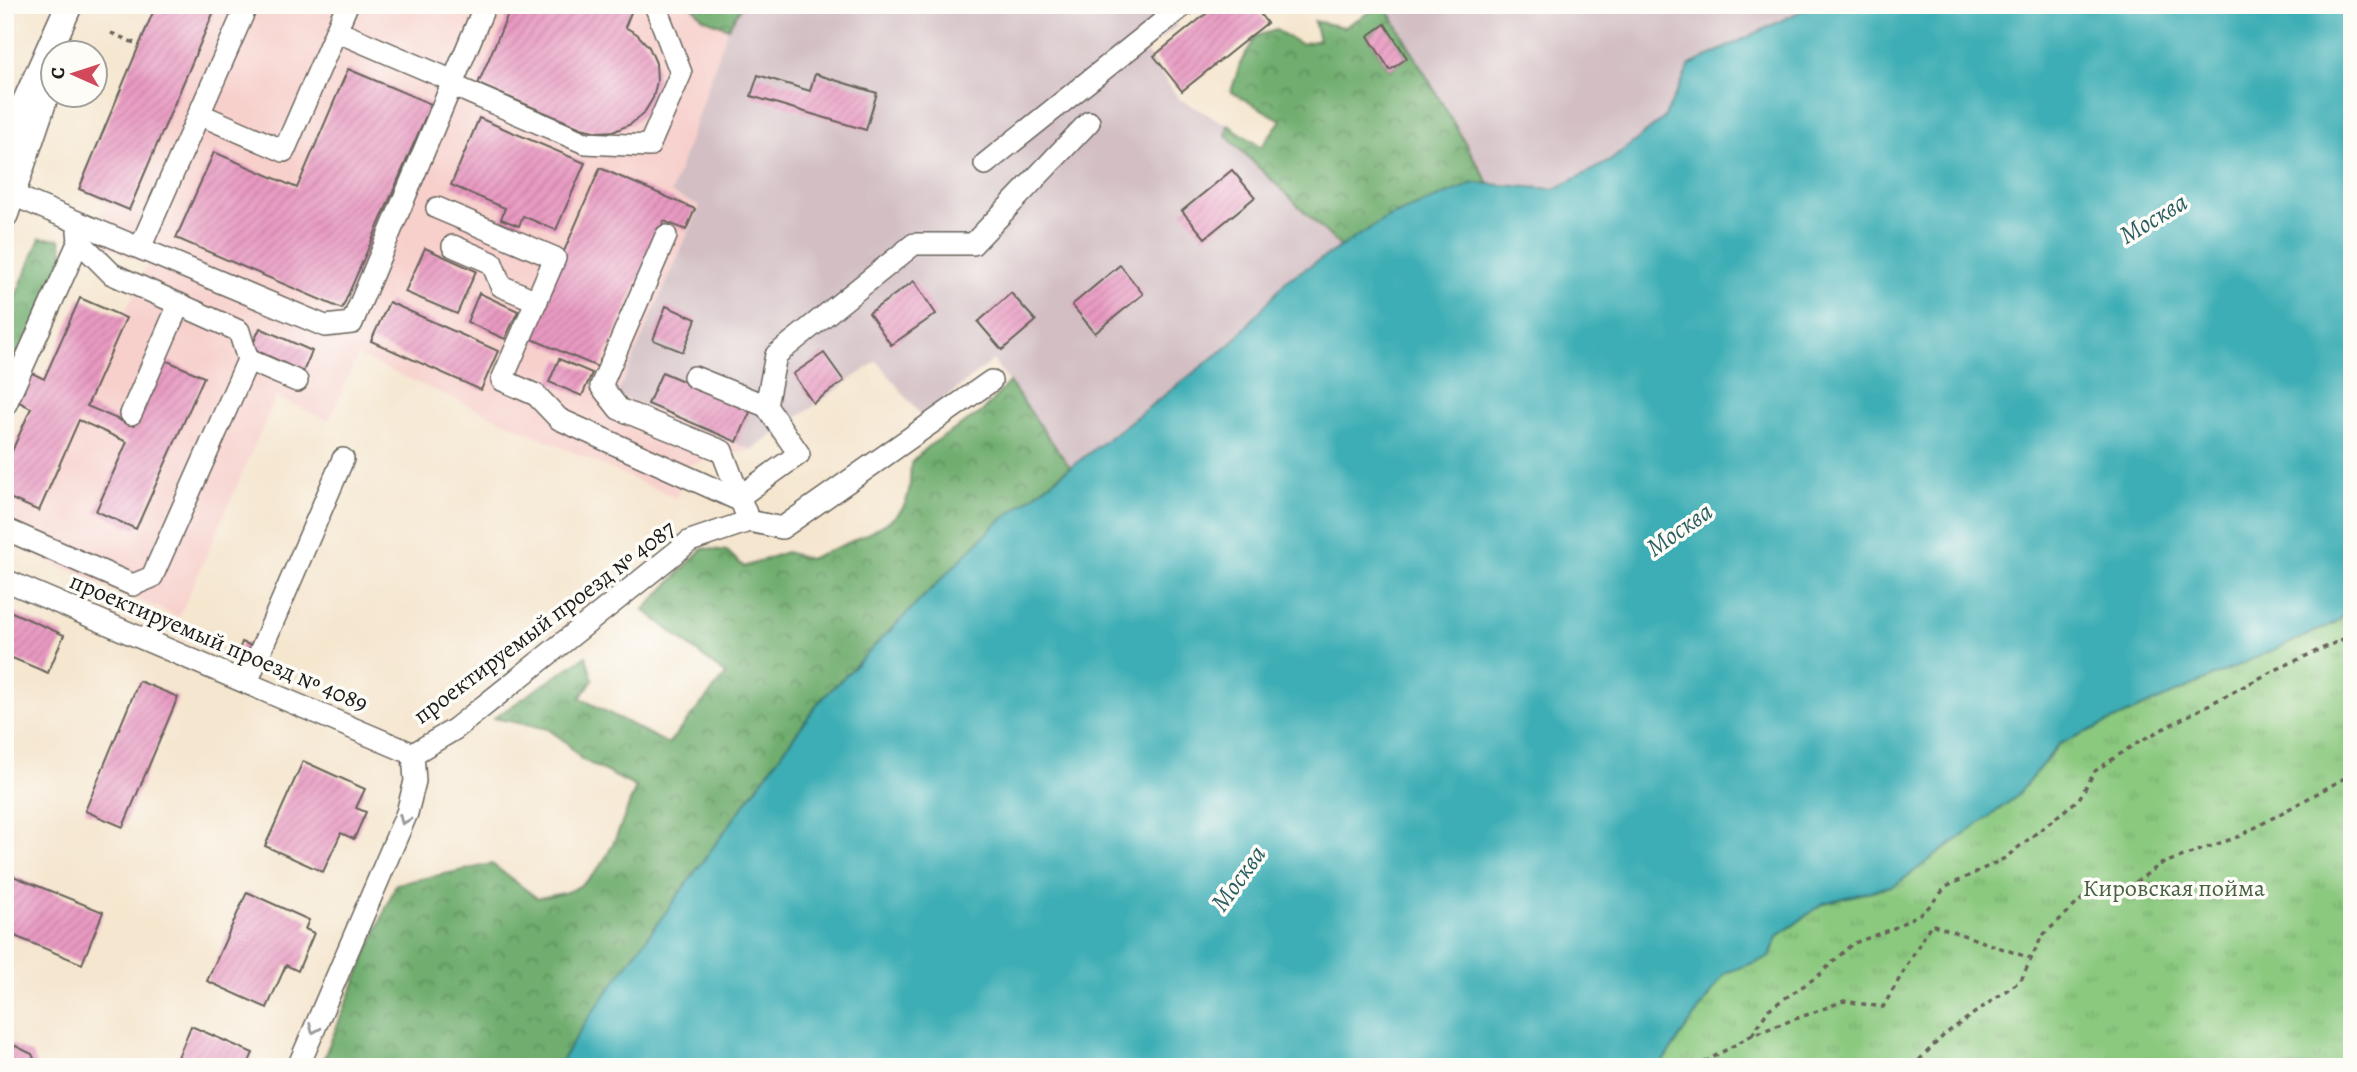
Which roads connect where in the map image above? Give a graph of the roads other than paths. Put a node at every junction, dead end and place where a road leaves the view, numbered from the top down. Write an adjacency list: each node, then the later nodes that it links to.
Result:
1 (69, 5): 14 (main road)
2 (75, 5): 9 (main road)
3 (247, 5): 12 (street)
4 (347, 5): 8 (street)
5 (485, 5): 10 (street)
6 (654, 5): 10 (street)
7 (1184, 5): 15 (street)
8 (336, 31): 10 (street); 12 (street)
9 (64, 38)
10 (453, 83): 21 (street)
11 (41, 108): 16 (main road)
12 (199, 114): 21 (street)
13 (1089, 122): 30 (street)
14 (5, 148)
15 (985, 164)
16 (9, 204): 18 (street)
17 (437, 208): 22 (street)
18 (78, 231): 21 (street); 23 (street); 26 (street)
19 (666, 236): 33 (street)
20 (453, 246): 22 (street)
21 (140, 248)
22 (537, 301): 33 (street)
23 (179, 304): 24 (street); 31 (street)
24 (248, 360): 27 (street); 34 (street)
25 (694, 377): 30 (street)
26 (11, 379): 29 (street)
27 (297, 381)
28 (991, 381): 33 (street)
29 (5, 406)
30 (766, 406): 33 (street)
31 (131, 414)
32 (343, 459): 36 (street)
33 (743, 506): 37 (street, проектируемый проезд № 4087)
34 (5, 529)
35 (5, 580): 36 (street, проектируемый проезд № 4089)
36 (247, 682): 37 (street, проектируемый проезд № 4089)
37 (413, 754): 38 (street, проектируемый проезд № 4087, one-way to 38)
38 (298, 1067)

